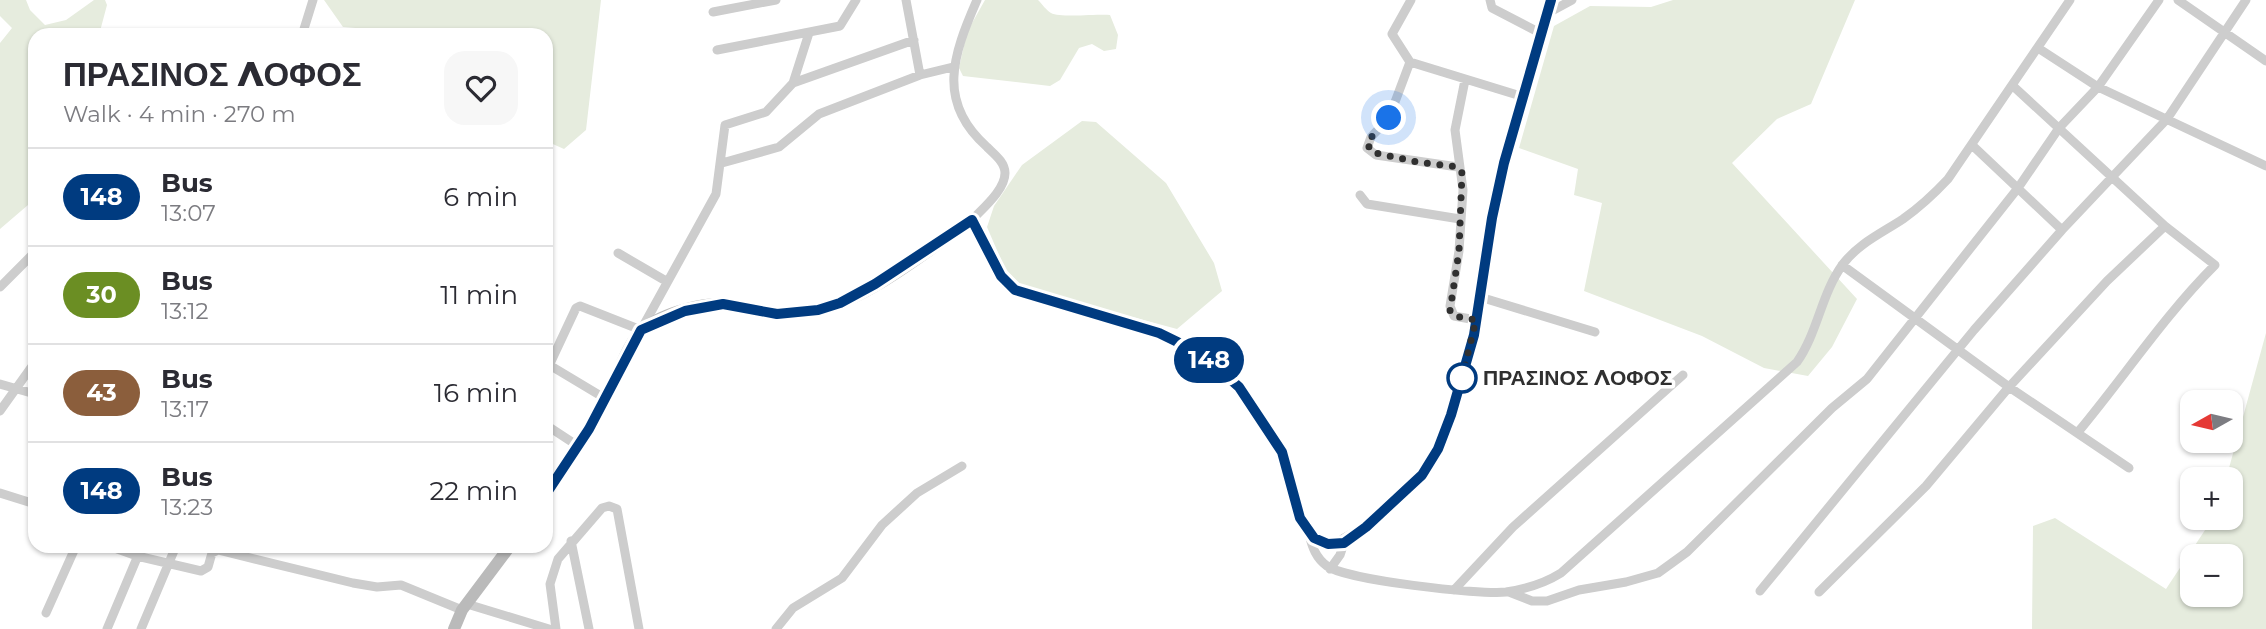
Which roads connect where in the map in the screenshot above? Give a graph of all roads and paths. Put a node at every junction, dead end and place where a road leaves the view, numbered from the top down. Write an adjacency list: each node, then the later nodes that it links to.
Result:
1 (313, 0): 15 (street)
2 (776, 0): 14 (street)
3 (856, 0): 17 (street)
4 (906, 0): 19 (street)
5 (977, 0): 24 (street)
6 (1411, 0): 23 (street)
7 (1490, 0): 18 (street)
8 (1572, 0): 13 (street)
9 (2070, 0): 20 (street)
10 (2160, 0): 29 (street)
11 (2178, 0): 16 (street)
12 (2246, 0): 16 (street)
13 (1549, 6): 18 (street)
14 (713, 12)
15 (304, 28)
16 (2224, 31): 22 (street); 31 (street)
17 (810, 33): 21 (street); 27 (street)
18 (1542, 34): 30 (street)
19 (914, 40): 25 (street); 27 (street)
20 (2038, 48): 28 (street); 29 (street)
21 (717, 50)
22 (2266, 61)
23 (1410, 62): 26 (street); 36 (street)
24 (953, 67): 25 (street); 41 (street)
25 (920, 75): 34 (street)
26 (1465, 80): 30 (street); 36 (street)
27 (793, 83): 34 (street)
28 (2013, 86): 32 (street); 33 (street)
29 (2098, 87): 31 (street); 32 (street)
30 (1524, 97): 49 (street)
31 (2167, 118): 35 (street); 37 (street)
32 (2059, 128): 37 (street); 38 (street)
33 (1973, 146): 38 (street); 46 (street)
34 (722, 163): 47 (street)
35 (2266, 166)
36 (1458, 167): 40 (street)
37 (2110, 175): 42 (street); 43 (street)
38 (2018, 188): 43 (street); 50 (street)
39 (1360, 195): 40 (street)
40 (1460, 219): 51 (street)
41 (972, 220): 52 (street); 73 (street)
42 (2165, 226): 60 (street); 66 (street)
43 (2062, 230): 54 (street)
44 (618, 253): 47 (street)
45 (28, 259): 48 (street)
46 (1842, 265): 50 (street); 88 (street)
47 (666, 281): 52 (street)
48 (0, 287)
49 (1480, 297): 51 (street); 53 (street)
50 (1914, 318): 54 (street); 88 (street)
51 (1476, 320): 75 (street)
52 (641, 330): 55 (street); 63 (street)
53 (1595, 332)
54 (1958, 351): 60 (street); 87 (street)
55 (553, 360)
56 (553, 371): 63 (street)
57 (28, 372): 61 (street)
58 (1683, 375): 86 (street)
59 (0, 384): 61 (street)
60 (2009, 387): 66 (street); 89 (street)
61 (16, 389): 62 (street); 64 (street)
62 (28, 392)
63 (606, 400): 67 (street)
64 (0, 411)
65 (553, 430): 67 (street)
66 (2078, 432): 69 (street)
67 (578, 446): 70 (street)
68 (962, 466): 99 (street)
69 (2129, 468)
70 (553, 482)
71 (0, 492): 72 (street)
72 (28, 499)
73 (1309, 533): 75 (street); 85 (street)
74 (571, 541): 96 (street); 97 (street); 98 (street)
75 (1344, 543): 85 (street)
76 (73, 553): 91 (street)
77 (129, 553): 83 (street)
78 (138, 553): 83 (street)
79 (174, 553): 84 (street)
80 (212, 553): 84 (street)
81 (230, 553): 90 (street)
82 (505, 553): 90 (street)
83 (137, 556): 84 (street); 92 (street)
84 (170, 563): 93 (street)
85 (1330, 569): 86 (street)
86 (1454, 590): 88 (street)
87 (1759, 591)
88 (1508, 592)
89 (1819, 592)
90 (465, 607): 94 (street); 95 (street)
91 (46, 613)
92 (107, 629)
93 (141, 629)
94 (454, 629)
95 (549, 629)
96 (556, 629)
97 (589, 629)
98 (639, 629)
99 (776, 629)

